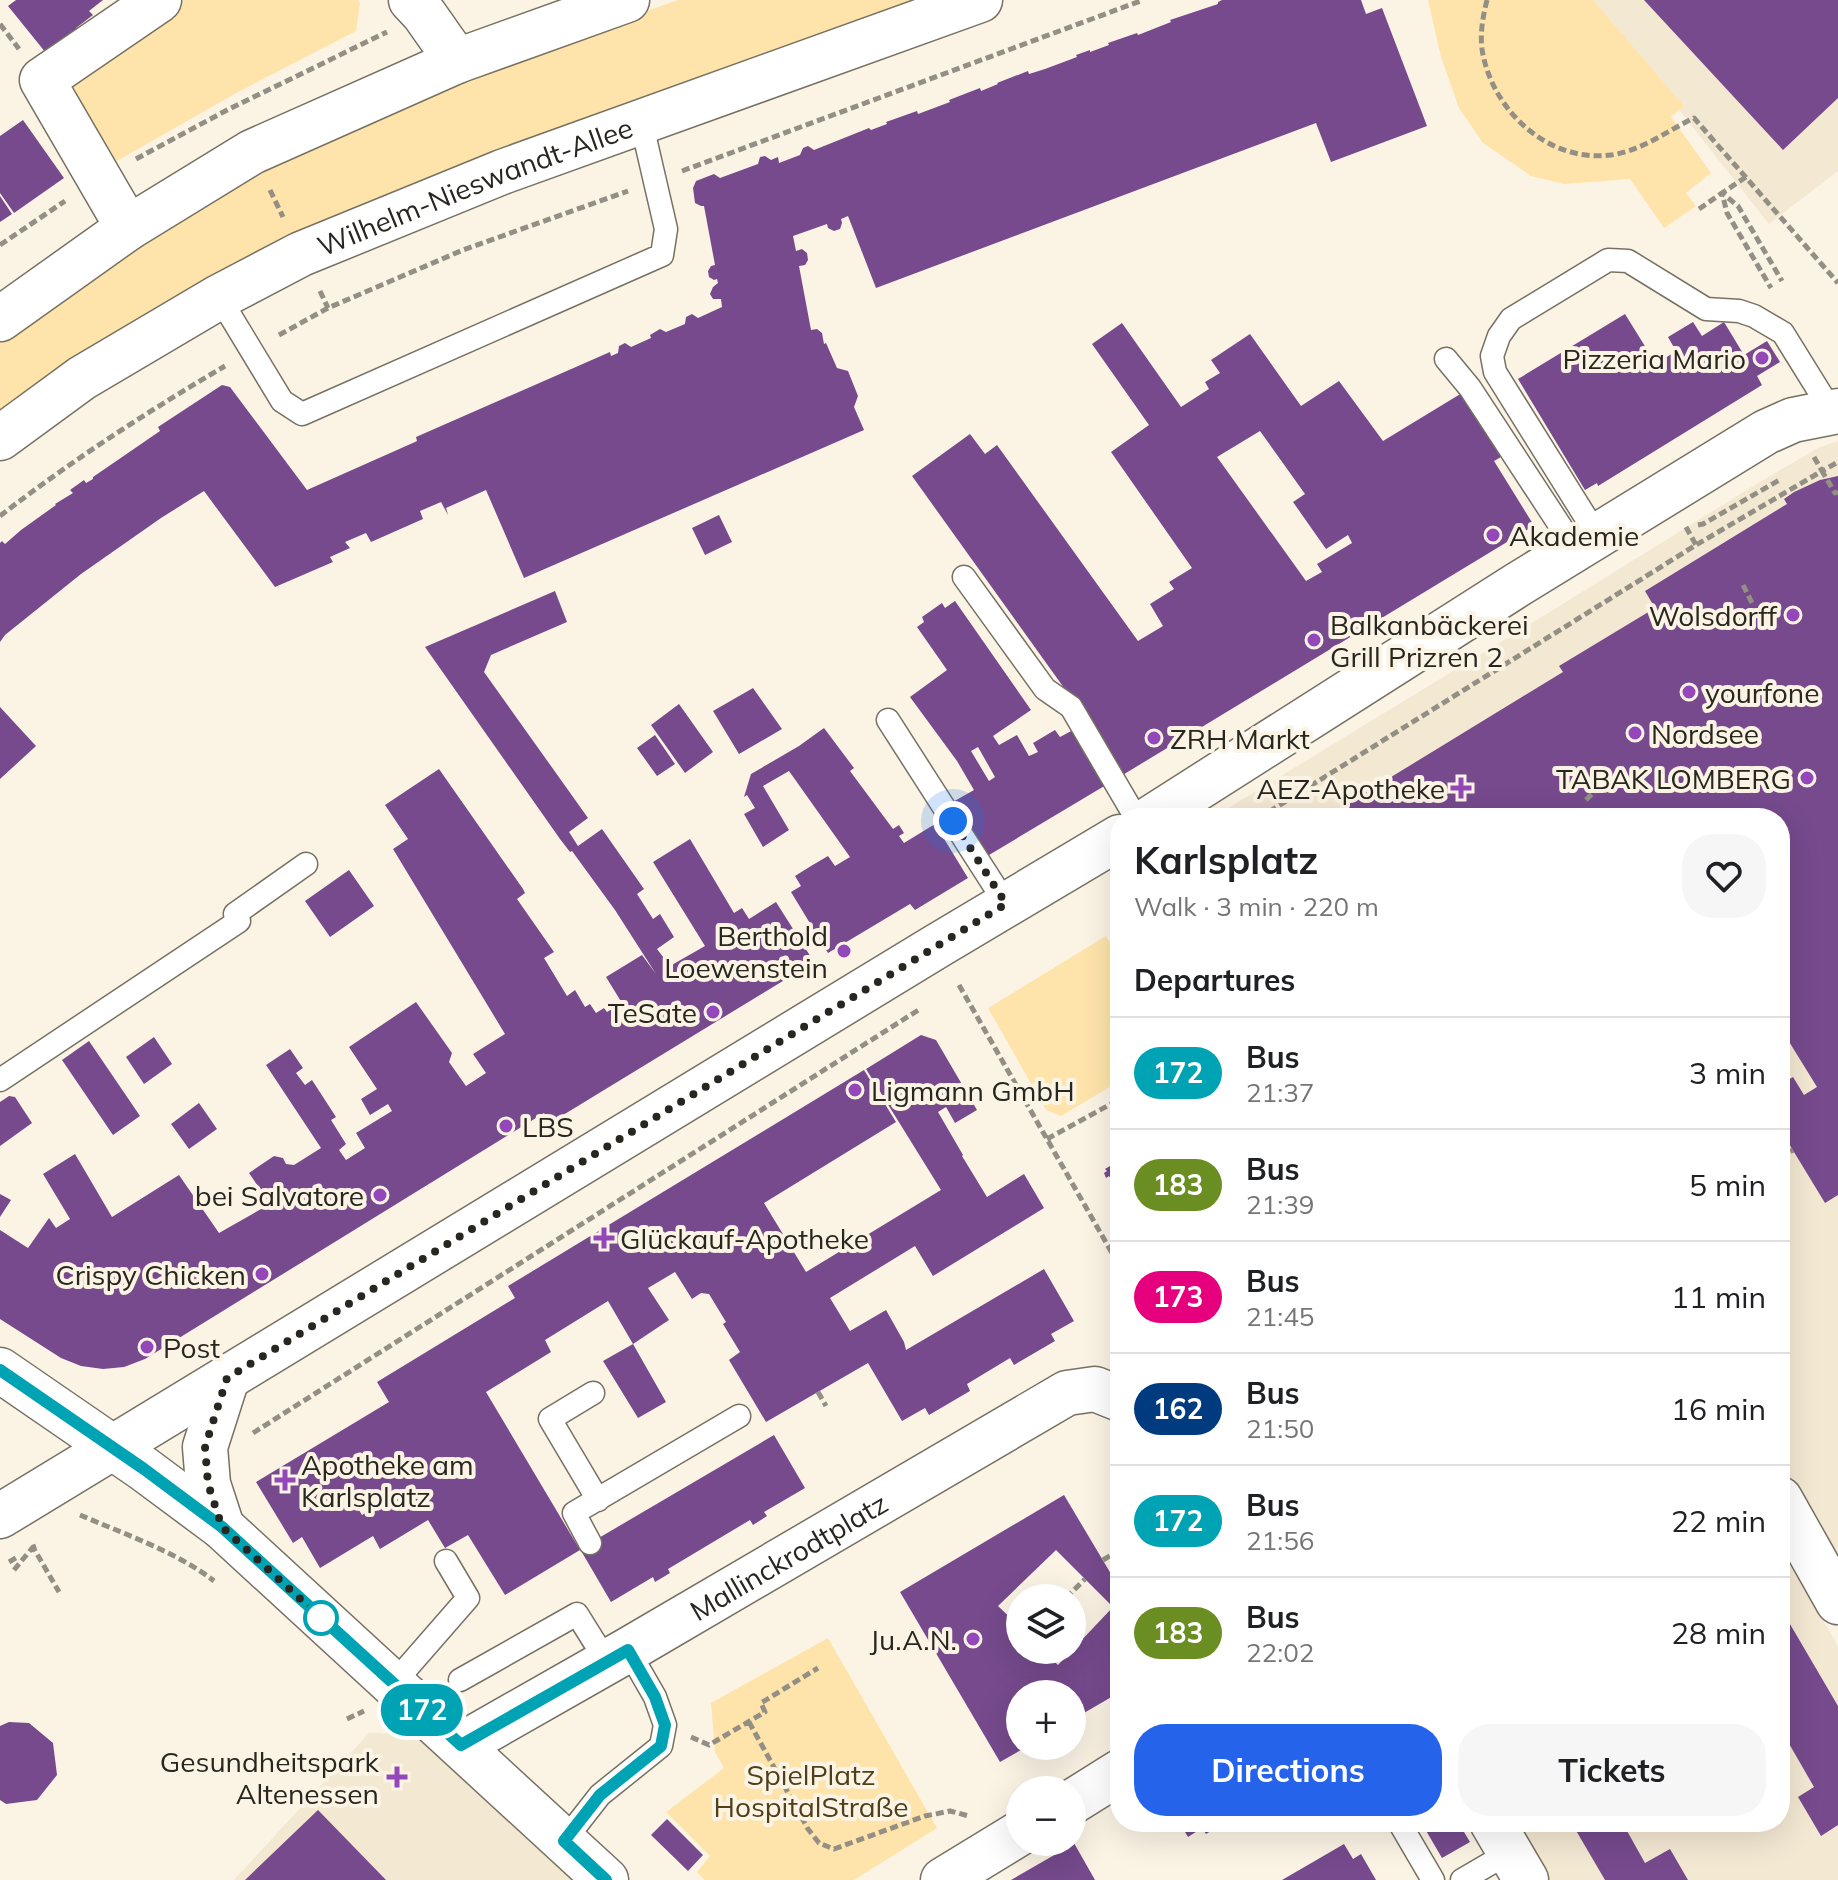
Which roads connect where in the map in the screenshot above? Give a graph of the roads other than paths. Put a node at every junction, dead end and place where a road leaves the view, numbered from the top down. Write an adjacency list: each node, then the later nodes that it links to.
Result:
1 (159, 0): 7 (street)
2 (411, 0): 5 (street)
3 (627, 0): 5 (street)
4 (980, 0): 6 (street, Wilhelm-Nieswandt-Allee)
5 (457, 61): 7 (street)
6 (641, 121): 8 (street, Wilhelm-Nieswandt-Allee); 8 (lane)
7 (128, 228): 9 (street)
8 (219, 297): 12 (street, Wilhelm-Nieswandt-Allee)
9 (0, 319)
10 (1446, 359): 13 (lane)
11 (1835, 411): 13 (street); 13 (lane)
12 (0, 438)
13 (1587, 543): 17 (street)
14 (964, 577): 16 (lane)
15 (888, 720): 20 (lane)
16 (1130, 808)
17 (1167, 808)
18 (1110, 843): 20 (street)
19 (306, 864): 21 (lane)
20 (1006, 904): 23 (street)
21 (0, 1080)
22 (0, 1370): 27 (street)
23 (227, 1378): 27 (street); 31 (street)
24 (593, 1393): 28 (lane)
25 (1110, 1395): 35 (street, Mallinckrodtplatz)
26 (739, 1416): 28 (lane)
27 (114, 1448): 29 (street); 31 (street)
28 (598, 1500): 32 (lane)
29 (0, 1516)
30 (1790, 1517): 34 (street)
31 (222, 1527): 37 (street)
32 (590, 1543)
33 (446, 1561): 37 (lane)
34 (1838, 1602)
35 (617, 1656): 36 (lane); 38 (street, Mallinckrodtplatz); 42 (lane)
36 (460, 1680)
37 (393, 1684): 38 (street)
38 (461, 1745): 42 (street)
39 (1110, 1778): 40 (street)
40 (1086, 1793)
41 (1405, 1832): 47 (lane)
42 (564, 1841): 45 (street)
43 (1006, 1842): 46 (street)
44 (1509, 1851): 48 (lane)
45 (606, 1880)
46 (943, 1880)
47 (1433, 1880)
48 (1462, 1880)

